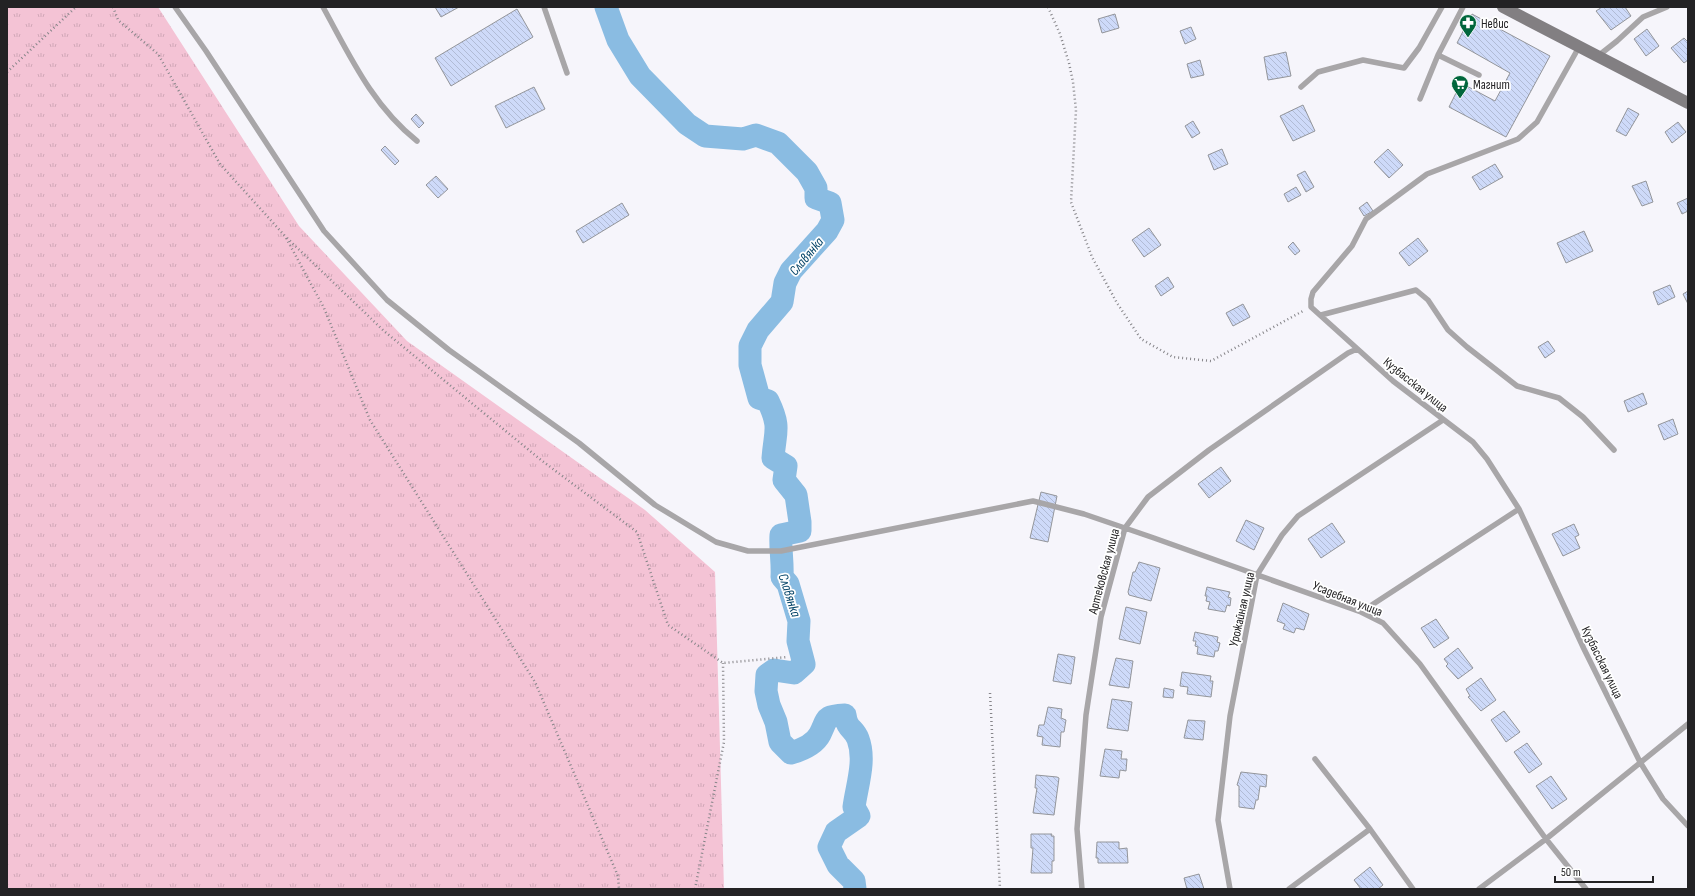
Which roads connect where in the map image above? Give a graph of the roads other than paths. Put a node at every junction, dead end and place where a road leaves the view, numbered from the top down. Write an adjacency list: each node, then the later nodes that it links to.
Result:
1 (175, 7): 22 (lane, Усадебная улица)
2 (323, 7): 16 (lane)
3 (544, 7): 11 (lane)
4 (1442, 7): 13 (lane)
5 (1463, 7): 9 (lane)
6 (1503, 7): 8 (main road)
7 (1667, 7): 10 (lane)
8 (1578, 46): 10 (main road); 17 (lane, Кузбасская улица)
9 (1438, 55): 12 (lane); 14 (lane)
10 (1598, 56): 15 (main road)
11 (568, 73)
12 (1479, 75)
13 (1301, 87)
14 (1420, 99)
15 (1688, 103)
16 (417, 141)
17 (1321, 315): 18 (lane, Кузбасская улица); 20 (lane)
18 (1357, 349): 19 (lane, Кузбасская улица); 22 (lane, Артековская улица)
19 (1443, 420): 21 (lane, Кузбасская улица); 23 (lane, Урожайная улица)
20 (1614, 450)
21 (1519, 509): 24 (lane); 27 (lane, Кузбасская улица)
22 (1125, 528): 23 (lane, Усадебная улица); 31 (lane, Артековская улица)
23 (1257, 575): 24 (lane, Усадебная улица); 32 (lane, Урожайная улица)
24 (1361, 612): 30 (lane, Усадебная улица)
25 (1688, 724): 27 (lane)
26 (1316, 759): 29 (lane)
27 (1640, 762): 28 (lane, Кузбасская улица); 30 (lane)
28 (1688, 826)
29 (1370, 829): 33 (lane); 34 (lane)
30 (1546, 839): 35 (lane); 36 (lane, Усадебная улица)
31 (1082, 889)
32 (1230, 889)
33 (1289, 889)
34 (1413, 889)
35 (1479, 889)
36 (1586, 889)

